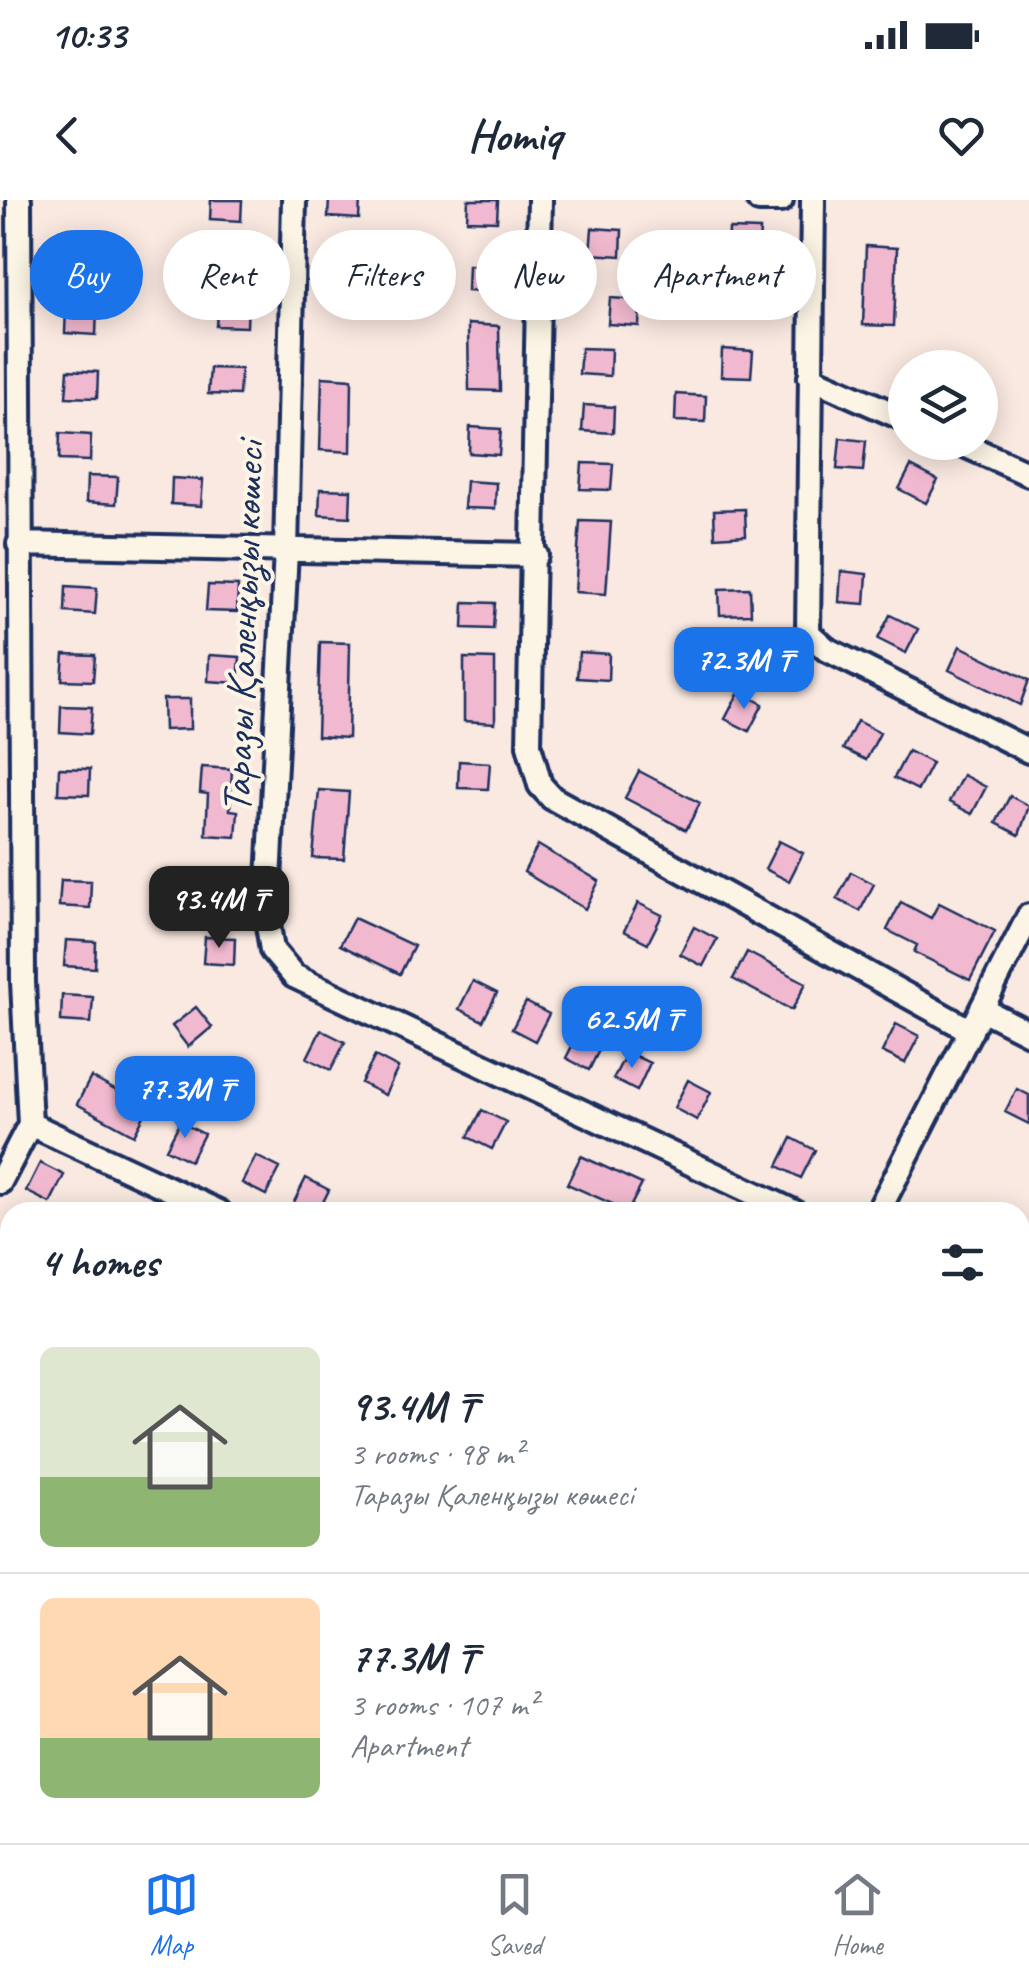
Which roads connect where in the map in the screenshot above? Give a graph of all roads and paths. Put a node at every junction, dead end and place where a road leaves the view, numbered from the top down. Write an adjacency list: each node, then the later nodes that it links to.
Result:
1 (19, 200): 11 (street)
2 (294, 200): 12 (street, Таразы Қаленқызы көшесі)
3 (540, 200): 13 (street)
4 (758, 200): 5 (street)
5 (780, 200)
6 (813, 200): 7 (street)
7 (810, 377): 8 (street); 14 (street)
8 (888, 411)
9 (998, 460): 10 (street)
10 (1029, 474)
11 (19, 544): 12 (street); 19 (street)
12 (286, 552): 13 (street); 22 (street, Таразы Қаленқызы көшесі)
13 (536, 555): 17 (street)
14 (1029, 751)
15 (1029, 916): 16 (street)
16 (982, 1009): 17 (street); 18 (street)
17 (971, 1031): 23 (street)
18 (1029, 1033)
19 (30, 1124): 20 (street); 21 (street)
20 (0, 1182)
21 (198, 1202)
22 (773, 1202)
23 (883, 1202)

